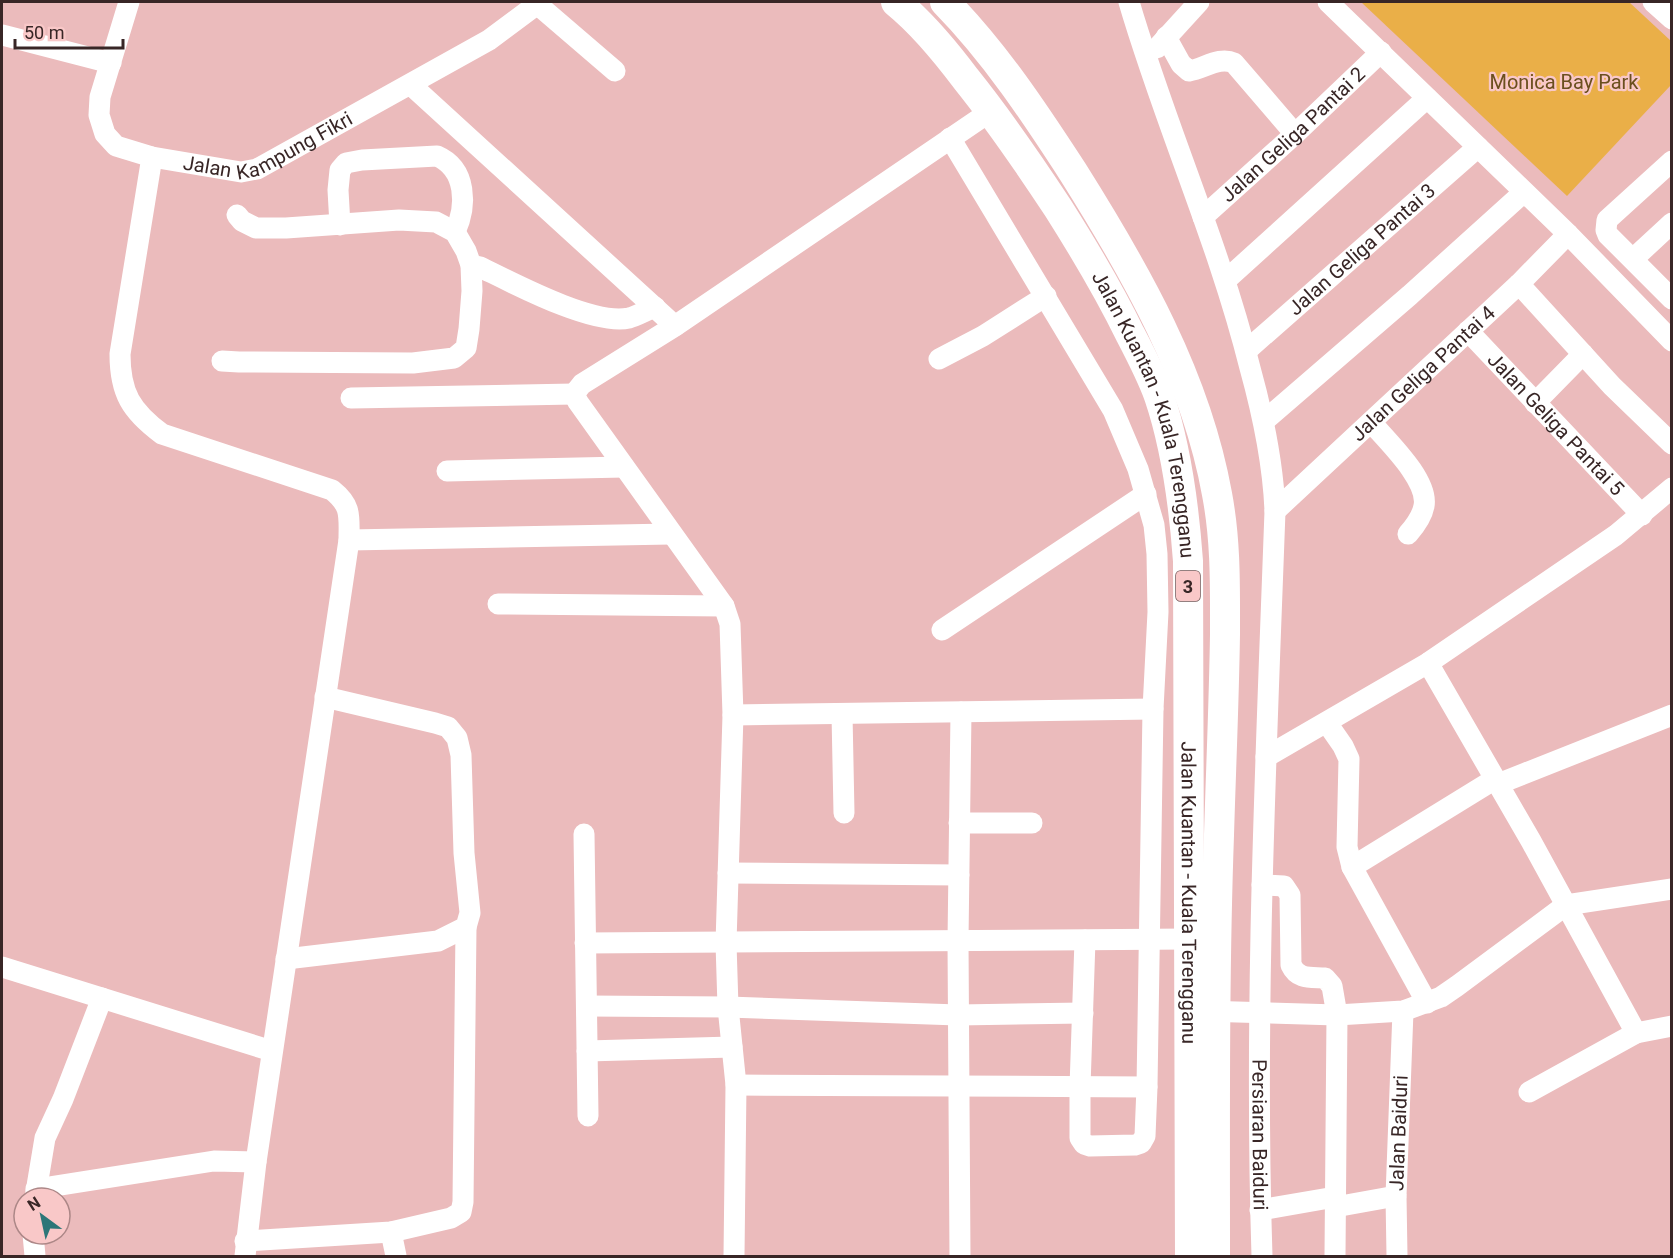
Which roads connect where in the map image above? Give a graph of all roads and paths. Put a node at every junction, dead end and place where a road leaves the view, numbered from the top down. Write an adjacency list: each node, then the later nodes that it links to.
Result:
1 (129, 2): 14 (street, Jalan Kampung Fikri)
2 (896, 2): 18 (highway, Jalan Kuantan - Kuala Terengganu / 3)
3 (945, 2): 97 (highway, Jalan Kuantan - Kuala Terengganu / 3)
4 (1130, 2): 13 (street, Persiaran Baiduri)
5 (1199, 2): 11 (street)
6 (1328, 2): 12 (street)
7 (1653, 2): 9 (street)
8 (538, 3): 15 (street); 16 (street, Jalan Kampung Fikri)
9 (1671, 19)
10 (2, 35): 14 (street)
11 (1166, 37): 13 (street); 19 (street)
12 (1382, 52): 17 (street); 19 (street, Jalan Geliga Pantai 2)
13 (1146, 60): 26 (street, Persiaran Baiduri)
14 (111, 63): 22 (street, Jalan Kampung Fikri)
15 (615, 71)
16 (411, 85): 22 (street, Jalan Kampung Fikri); 37 (street)
17 (1427, 98): 21 (street); 33 (street)
18 (991, 111): 20 (street); 87 (highway, Jalan Kuantan - Kuala Terengganu / 3)
19 (1295, 134): 26 (street, Jalan Geliga Pantai 2)
20 (950, 138): 36 (street); 39 (street)
21 (1478, 147): 24 (street); 42 (street, Jalan Geliga Pantai 3)
22 (152, 157): 60 (street)
23 (1671, 160): 31 (street)
24 (1524, 192): 30 (street); 49 (street)
25 (237, 215): 28 (street)
26 (1203, 217): 33 (street, Persiaran Baiduri)
27 (1671, 223): 31 (street)
28 (340, 225): 29 (street); 29 (street)
29 (455, 231): 32 (street)
30 (1568, 234): 34 (street, Jalan Geliga Pantai 4); 38 (street)
31 (1634, 259): 35 (street)
32 (471, 265): 37 (street); 45 (street)
33 (1226, 280): 42 (street, Persiaran Baiduri)
34 (1519, 284): 40 (street, Jalan Geliga Pantai 4); 43 (street)
35 (1669, 293): 38 (street)
36 (1046, 296): 44 (street); 55 (street)
37 (655, 307): 39 (street)
38 (1644, 312): 41 (street)
39 (675, 326): 46 (street)
40 (1468, 331): 48 (street, Jalan Geliga Pantai 5); 50 (street, Jalan Geliga Pantai 4)
41 (1671, 341)
42 (1246, 351): 49 (street, Persiaran Baiduri)
43 (1583, 354): 48 (street); 51 (street)
44 (939, 359)
45 (222, 361)
46 (574, 394): 47 (street); 52 (street)
47 (351, 398)
48 (1535, 403): 57 (street, Jalan Geliga Pantai 5)
49 (1264, 421): 56 (street, Persiaran Baiduri)
50 (1371, 422): 56 (street, Jalan Geliga Pantai 4); 59 (street)
51 (1671, 444)
52 (624, 467): 53 (street); 58 (street)
53 (447, 471)
54 (1671, 488): 57 (street)
55 (1146, 494): 63 (street); 66 (street)
56 (1275, 511): 72 (street, Persiaran Baiduri)
57 (1642, 515): 64 (street)
58 (671, 534): 60 (street); 62 (street)
59 (1408, 534)
60 (349, 540): 65 (street)
61 (498, 604): 62 (street)
62 (724, 606): 69 (street)
63 (942, 630)
64 (1428, 663): 71 (street); 73 (street)
65 (327, 687): 84 (street); 91 (street)
66 (1154, 708): 67 (street); 86 (street)
67 (961, 712): 68 (street); 75 (street)
68 (842, 714): 69 (street); 74 (street)
69 (733, 715): 79 (street)
70 (1671, 715): 73 (street)
71 (1327, 723): 72 (street); 78 (street)
72 (1266, 757): 81 (street, Persiaran Baiduri)
73 (1497, 781): 78 (street); 83 (street)
74 (844, 813)
75 (959, 823): 76 (street); 80 (street)
76 (1032, 823)
77 (584, 834): 89 (street)
78 (1352, 867): 94 (street)
79 (728, 873): 80 (street); 90 (street)
80 (959, 875): 88 (street)
81 (1262, 885): 99 (street, Persiaran Baiduri); 102 (street)
82 (1671, 889): 83 (street)
83 (1566, 905): 94 (street); 104 (street)
84 (466, 927): 91 (street); 120 (street)
85 (1085, 939): 86 (street); 88 (street); 100 (street)
86 (1148, 939): 87 (street); 111 (street)
87 (1189, 939): 97 (highway, Jalan Kuantan - Kuala Terengganu / 3)
88 (958, 941): 90 (street); 101 (street)
89 (585, 943): 90 (street); 95 (street)
90 (726, 943): 96 (street)
91 (286, 959): 106 (street)
92 (2, 967): 93 (street)
93 (102, 998): 106 (street); 115 (street)
94 (1427, 1003): 98 (street)
95 (586, 1006): 96 (street); 107 (street)
96 (728, 1007): 101 (street); 105 (street)
97 (1203, 1011): 99 (street); 125 (highway, Jalan Kuantan - Kuala Terengganu / 3); 126 (highway, Jalan Kuantan - Kuala Terengganu / 3)
98 (1403, 1011): 102 (street); 117 (street, Jalan Baiduri)
99 (1260, 1012): 102 (street); 119 (street, Persiaran Baiduri)
100 (1083, 1013): 101 (street); 110 (street)
101 (958, 1015): 109 (street)
102 (1337, 1015): 118 (street)
103 (1671, 1026): 104 (street)
104 (1636, 1033): 112 (street)
105 (732, 1047): 107 (street); 108 (street)
106 (272, 1051): 114 (street)
107 (587, 1051): 113 (street)
108 (736, 1085): 109 (street); 123 (street)
109 (959, 1086): 110 (street); 124 (street)
110 (1080, 1087): 111 (street); 111 (street)
111 (1147, 1087)
112 (1529, 1092)
113 (588, 1116)
114 (256, 1162): 116 (street); 121 (street)
115 (36, 1186)
116 (72, 1187)
117 (1396, 1196): 118 (street); 129 (street, Jalan Baiduri)
118 (1335, 1202): 119 (street); 128 (street)
119 (1260, 1210): 127 (street, Persiaran Baiduri)
120 (391, 1232): 121 (street); 122 (street)
121 (245, 1249)
122 (396, 1257)
123 (734, 1257)
124 (960, 1257)
125 (1190, 1257)
126 (1215, 1257)
127 (1262, 1257)
128 (1335, 1257)
129 (1396, 1257)

